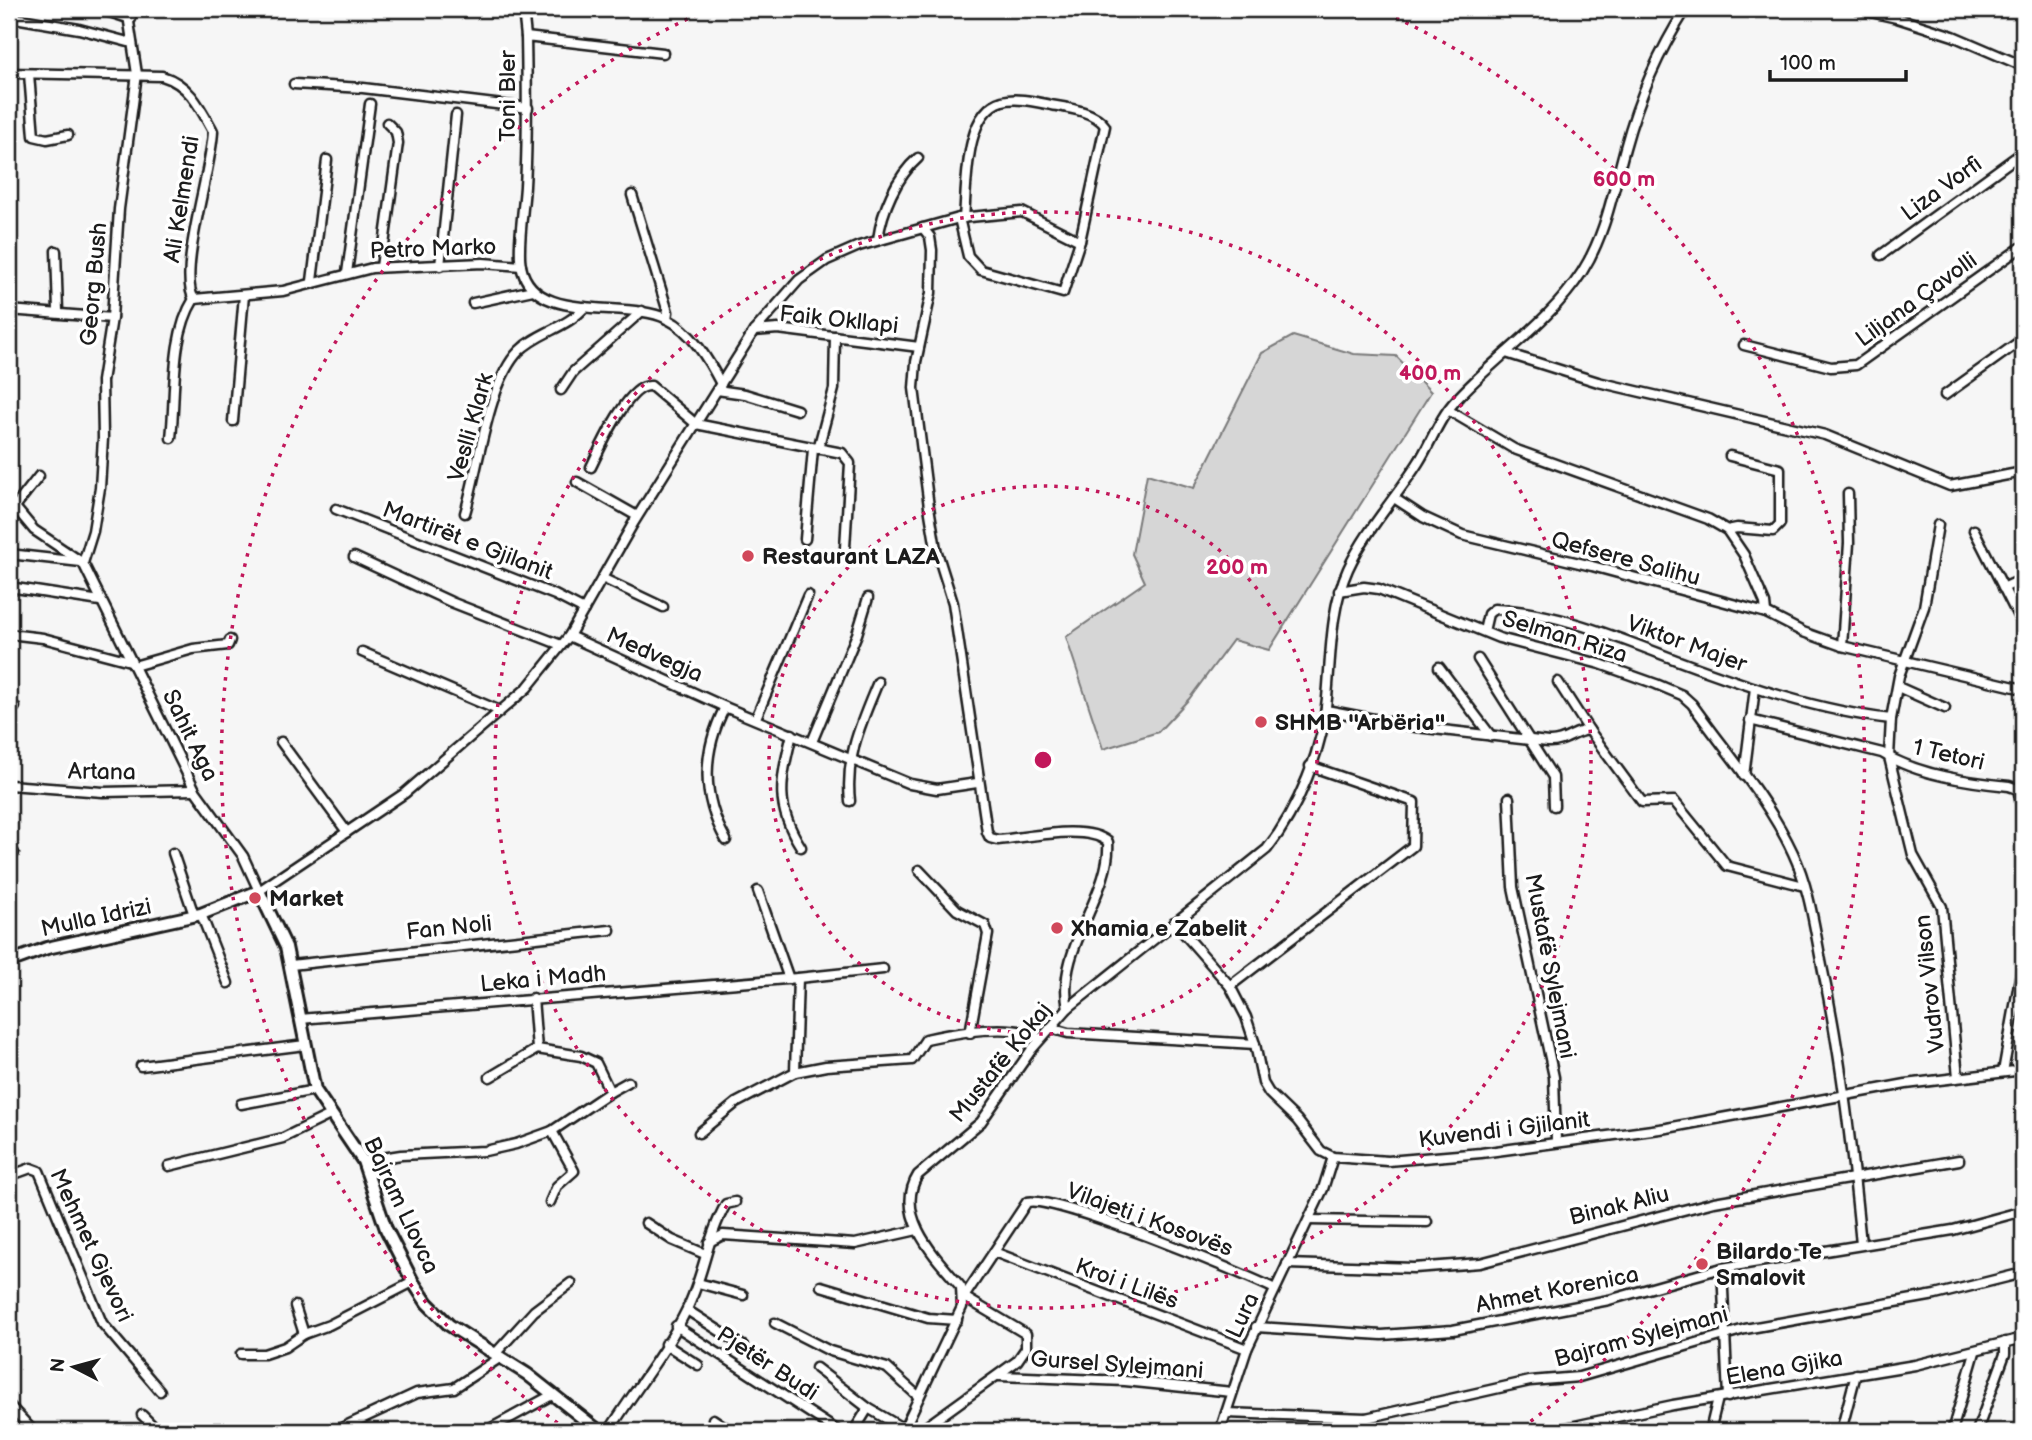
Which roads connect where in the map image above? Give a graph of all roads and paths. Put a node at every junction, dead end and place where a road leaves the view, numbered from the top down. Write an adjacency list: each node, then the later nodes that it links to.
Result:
1 (100, 9): 7 (street)
2 (127, 9): 7 (street, Georg Bush)
3 (523, 9): 8 (street)
4 (1686, 9): 52 (street)
5 (1857, 9): 11 (street)
6 (9, 17): 9 (street)
7 (131, 19): 9 (street, Georg Bush)
8 (526, 37): 10 (street, Toni Bler); 17 (street, Toni Bler)
9 (132, 43): 14 (street, Georg Bush)
10 (663, 53)
11 (2023, 66)
12 (11, 71): 13 (street, Ali Kelmendi)
13 (29, 74): 14 (street, Ali Kelmendi); 20 (street)
14 (137, 75): 39 (street, Ali Kelmendi); 45 (street, Georg Bush)
15 (295, 84): 17 (street)
16 (370, 104): 35 (street, Petro Marko)
17 (528, 108): 34 (street, Toni Bler)
18 (456, 116): 32 (street)
19 (387, 123): 33 (street)
20 (68, 135)
21 (2023, 152): 31 (street, Liza Vorfi)
22 (918, 158): 27 (street)
23 (327, 160): 36 (street)
24 (632, 195): 46 (street)
25 (962, 218): 26 (street); 28 (street); 28 (street); 28 (street)
26 (923, 228): 27 (street); 51 (street)
27 (878, 239): 47 (street)
28 (1080, 241)
29 (2023, 246): 50 (street, Liljana Çavolli)
30 (56, 251): 43 (street)
31 (1881, 255)
32 (440, 266): 33 (street, Petro Marko); 34 (street, Petro Marko)
33 (381, 267): 35 (street, Petro Marko)
34 (521, 267): 37 (street)
35 (347, 273): 36 (street, Petro Marko)
36 (312, 281): 38 (street, Petro Marko)
37 (533, 290): 40 (street); 41 (street)
38 (244, 295): 39 (street, Petro Marko); 58 (street)
39 (194, 299): 60 (street, Ali Kelmendi)
40 (473, 303)
41 (585, 307): 44 (street); 71 (street, Veslli Klark)
42 (9, 310): 43 (street)
43 (58, 311): 45 (street)
44 (642, 311): 46 (street); 54 (street)
45 (112, 317): 80 (street, Georg Bush)
46 (667, 319): 53 (street)
47 (754, 331): 48 (street, Faik Okllapi); 53 (street)
48 (835, 336): 51 (street, Faik Okllapi); 61 (street)
49 (2023, 339): 55 (street)
50 (1744, 345)
51 (919, 347): 126 (street)
52 (1506, 353): 57 (street); 64 (street)
53 (719, 387): 56 (street); 59 (street)
54 (561, 390)
55 (1945, 396)
56 (797, 410)
57 (1448, 410): 68 (street); 74 (street)
58 (233, 421)
59 (696, 425): 61 (street); 63 (street); 72 (street)
60 (171, 438)
61 (815, 449): 76 (street); 77 (street)
62 (1730, 456): 74 (street)
63 (591, 467)
64 (2023, 472)
65 (39, 476): 69 (street)
66 (577, 482): 72 (street)
67 (1848, 494): 98 (street)
68 (1394, 498): 85 (street); 91 (street, Qefsere Salihu)
69 (11, 504): 80 (street)
70 (336, 509): 90 (street, Martirët e Gjilanit)
71 (465, 513)
72 (637, 516): 81 (street)
73 (1938, 525): 101 (street, Vudrov Vilson)
74 (1727, 530): 91 (street)
75 (1973, 530): 84 (street)
76 (805, 539)
77 (845, 548)
78 (9, 554): 80 (street)
79 (354, 556): 97 (street)
80 (83, 563): 88 (street, Sahit Aga)
81 (602, 578): 89 (street); 90 (street)
82 (2023, 579): 84 (street)
83 (9, 587): 88 (street)
84 (2003, 588): 92 (street)
85 (1339, 592): 93 (street, Selman Riza); 111 (street)
86 (808, 595): 113 (street)
87 (868, 598): 121 (street)
88 (100, 601): 102 (street, Sahit Aga)
89 (663, 607)
90 (584, 610): 95 (street)
91 (1766, 613): 98 (street, Qefsere Salihu)
92 (2023, 626)
93 (1484, 631): 107 (street, Viktor Majer); 125 (street, Selman Riza)
94 (9, 634): 102 (street)
95 (569, 636): 97 (street); 109 (street, Medvegja)
96 (230, 640): 102 (street, Sahit Aga)
97 (561, 645): 112 (street)
98 (1842, 646): 101 (street, Qefsere Salihu)
99 (362, 652): 112 (street)
100 (1478, 659): 119 (street)
101 (1903, 662): 106 (street, Vudrov Vilson); 108 (street, Qefsere Salihu)
102 (132, 664): 129 (street, Sahit Aga)
103 (1439, 667): 118 (street)
104 (878, 682): 122 (street)
105 (1558, 682): 116 (street)
106 (1898, 687): 110 (street); 114 (street, Vudrov Vilson)
107 (1755, 688): 114 (street, Viktor Majer); 115 (street)
108 (2023, 689)
109 (725, 707): 113 (street, Medvegja); 135 (street)
110 (1945, 708)
111 (1326, 710): 118 (street); 124 (street, Mustafë Kokaj)
112 (500, 711): 134 (street)
113 (756, 718): 117 (street, Medvegja)
114 (1891, 719): 123 (street, Vudrov Vilson)
115 (1750, 720): 123 (street); 125 (street)
116 (1589, 730): 119 (street); 139 (street)
117 (792, 734): 121 (street, Medvegja); 136 (street)
118 (1491, 736): 119 (street)
119 (1529, 739): 132 (street)
120 (281, 742): 134 (street)
121 (812, 742): 122 (street, Medvegja)
122 (850, 757): 126 (street, Medvegja); 131 (street)
123 (1889, 757): 128 (street, 1 Tetori); 166 (street, Vudrov Vilson)
124 (1310, 766): 143 (street, Mustafë Kokaj); 151 (street)
125 (1744, 776): 139 (street, Selman Riza)
126 (978, 783): 153 (street)
127 (9, 785): 129 (street, Artana)
128 (2021, 788): 133 (street, 1 Tetori)
129 (195, 790): 140 (street, Sahit Aga)
130 (1509, 799): 175 (street, Mustafë Sylejmani)
131 (850, 801)
132 (1554, 806)
133 (2023, 813)
134 (347, 832): 140 (street)
135 (726, 840)
136 (801, 847)
137 (173, 853): 142 (street)
138 (919, 870): 156 (street)
139 (1804, 886): 170 (street, Selman Riza)
140 (259, 891): 142 (street, Mulla Idrizi); 147 (street, Bajram Llovca)
141 (758, 891): 149 (street)
142 (198, 914): 146 (street, Mulla Idrizi); 150 (street)
143 (1174, 922): 151 (street); 153 (street, Mustafë Kokaj)
144 (610, 930): 147 (street, Fan Noli)
145 (2023, 961): 164 (street)
146 (9, 962)
147 (291, 965): 154 (street, Bajram Llovca)
148 (883, 969): 149 (street, Leka i Madh)
149 (794, 979): 152 (street, Leka i Madh); 163 (street)
150 (228, 983)
151 (1230, 986): 158 (street)
152 (533, 998): 154 (street, Leka i Madh); 160 (street)
153 (1068, 1007): 155 (street, Mustafë Kokaj)
154 (299, 1019): 159 (street, Bajram Llovca)
155 (1050, 1028): 157 (street, Mustafë Kokaj); 158 (street)
156 (970, 1033): 157 (street); 163 (street)
157 (1040, 1039): 188 (street, Mustafë Kokaj)
158 (1255, 1044): 176 (street)
159 (305, 1045): 161 (street); 168 (street, Bajram Llovca)
160 (537, 1049): 165 (street); 169 (street)
161 (141, 1066)
162 (2023, 1070): 164 (street, Kuvendi i Gjilanit)
163 (795, 1072): 174 (street)
164 (2003, 1072): 166 (street, Kuvendi i Gjilanit)
165 (490, 1077)
166 (1958, 1077): 170 (street, Kuvendi i Gjilanit)
167 (628, 1082): 169 (street)
168 (315, 1090): 171 (street); 172 (street, Bajram Llovca)
169 (610, 1092): 173 (street)
170 (1844, 1094): 175 (street, Kuvendi i Gjilanit); 181 (street, Selman Riza)
171 (241, 1104)
172 (330, 1115): 178 (street, Bajram Llovca); 179 (street)
173 (552, 1131): 178 (street); 182 (street)
174 (699, 1133)
175 (1556, 1141): 176 (street, Kuvendi i Gjilanit)
176 (1333, 1157): 185 (street, Lura)
177 (1959, 1160): 181 (street, Binak Aliu)
178 (363, 1161): 196 (street, Bajram Llovca)
179 (169, 1166)
180 (9, 1176): 223 (street, Mehmet Gjevori)
181 (1854, 1178): 190 (street, Selman Riza); 193 (street, Binak Aliu)
182 (550, 1202)
183 (734, 1202): 189 (street)
184 (2023, 1211): 190 (street, Ahmet Korenica)
185 (1309, 1220): 186 (street); 193 (street, Lura)
186 (1427, 1222)
187 (646, 1223): 192 (street)
188 (917, 1230): 189 (street); 202 (street, Mustafë Kokaj)
189 (709, 1242): 192 (street)
190 (1861, 1244): 194 (street, Ahmet Korenica)
191 (994, 1252): 200 (street, Vilajeti i Kosovës); 202 (street); 215 (street, Kroi i Lilës)
192 (705, 1254): 198 (street)
193 (1287, 1264): 200 (street, Lura)
194 (1722, 1268): 208 (street, Ahmet Korenica); 210 (street)
195 (2023, 1273): 210 (street, Bajram Sylejmani)
196 (413, 1282): 209 (street); 218 (street, Bajram Llovca)
197 (571, 1283): 218 (street)
198 (698, 1283): 201 (street); 204 (street)
199 (821, 1286): 205 (street)
200 (1275, 1289): 208 (street, Lura)
201 (743, 1295)
202 (964, 1297): 205 (street); 222 (street, Mustafë Kokaj)
203 (295, 1306): 209 (street)
204 (687, 1310): 207 (street); 214 (street)
205 (957, 1320): 226 (street)
206 (775, 1323): 226 (street)
207 (676, 1326): 213 (street); 244 (street, Pjetër Budi)
208 (1256, 1326): 215 (street, Lura)
209 (304, 1334): 217 (street)
210 (1725, 1335): 227 (street); 233 (street, Bajram Sylejmani)
211 (2023, 1338): 212 (street, Elena Gjika)
212 (2005, 1342): 216 (street, Elena Gjika); 253 (street)
213 (665, 1344): 219 (street); 242 (street)
214 (743, 1346)
215 (1247, 1349): 224 (street, Lura)
216 (1975, 1352): 221 (street, Elena Gjika); 252 (street)
217 (242, 1354)
218 (498, 1356): 225 (street, Bajram Llovca); 239 (street)
219 (698, 1365)
220 (816, 1368): 230 (street)
221 (1856, 1374): 227 (street, Elena Gjika); 251 (street)
222 (999, 1376): 224 (street, Gursel Sylejmani); 246 (street, Mustafë Kokaj)
223 (160, 1391)
224 (1232, 1392): 231 (street, Lura)
225 (552, 1395): 240 (street); 241 (street, Bajram Llovca)
226 (919, 1397): 236 (street)
227 (1728, 1397): 228 (street, Elena Gjika)
228 (1718, 1398): 235 (street, Elena Gjika); 250 (street)
229 (9, 1405): 237 (street)
230 (868, 1408): 236 (street); 245 (street)
231 (1226, 1413): 233 (street, Bajram Sylejmani); 247 (street, Lura)
232 (142, 1415): 238 (street)
233 (1366, 1418): 248 (street)
234 (713, 1419): 243 (street)
235 (1582, 1429): 249 (street, Elena Gjika)
236 (904, 1430)
237 (33, 1431)
238 (158, 1431)
239 (335, 1431)
240 (486, 1431)
241 (599, 1431)
242 (609, 1431)
243 (731, 1431)
244 (838, 1431)
245 (854, 1431)
246 (920, 1431)
247 (1220, 1431)
248 (1363, 1431)
249 (1551, 1431)
250 (1710, 1431)
251 (1841, 1431)
252 (1952, 1431)
253 (1977, 1431)

